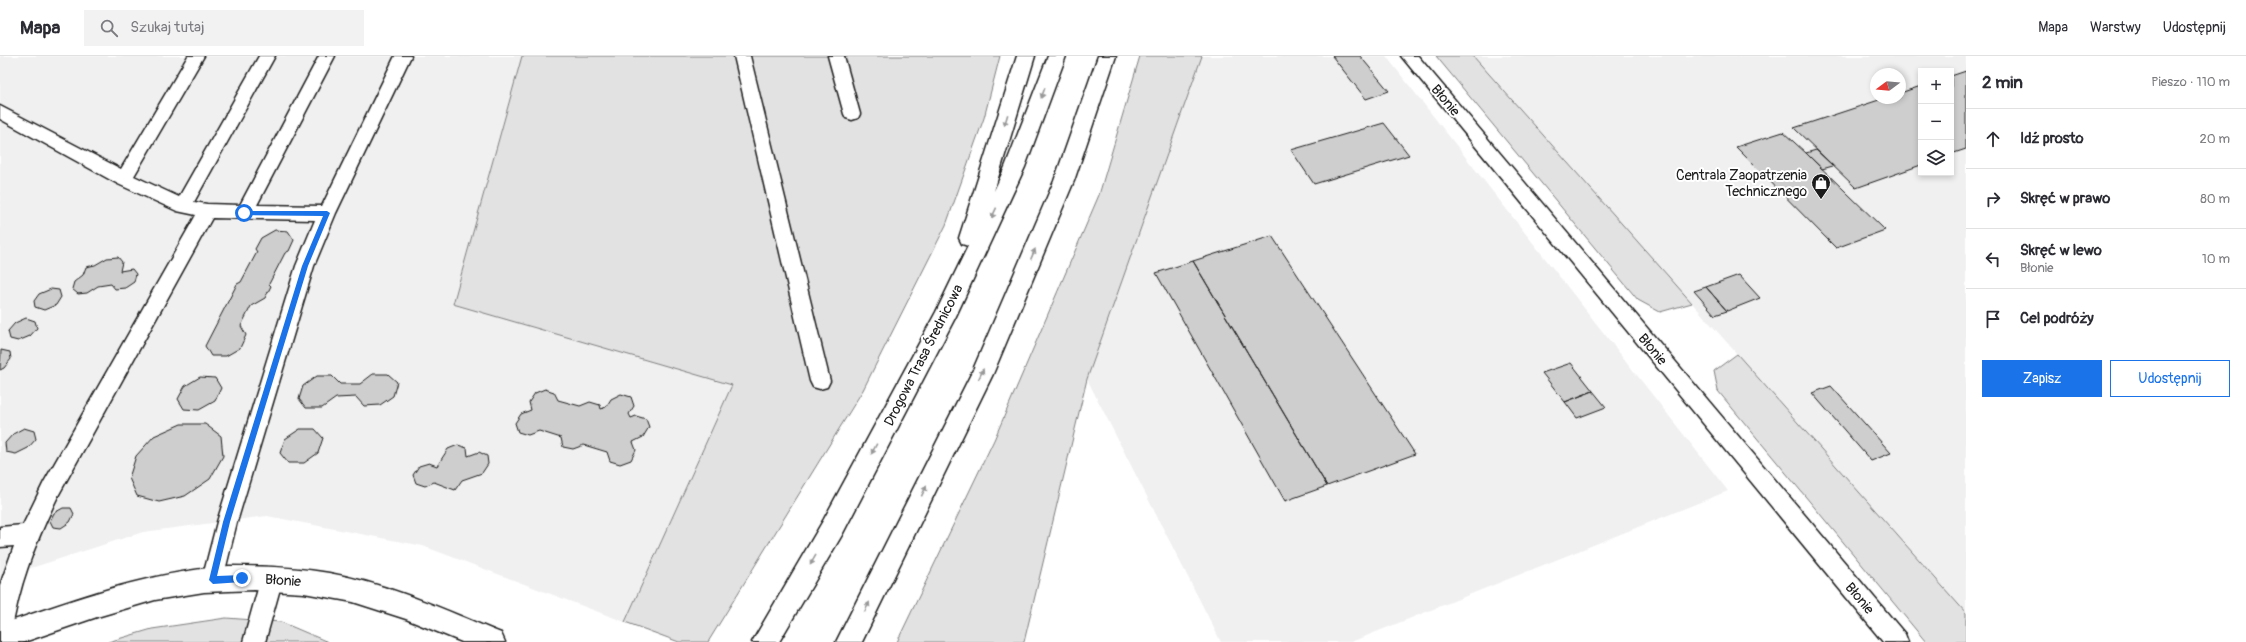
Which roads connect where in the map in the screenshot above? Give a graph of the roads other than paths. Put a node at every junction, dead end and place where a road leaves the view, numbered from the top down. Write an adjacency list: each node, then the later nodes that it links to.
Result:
1 (196, 56): 13 (lane)
2 (267, 56): 14 (lane)
3 (327, 56): 16 (lane)
4 (403, 56): 17 (lane)
5 (742, 56): 19 (lane)
6 (836, 56): 12 (lane)
7 (1026, 56): 18 (main road, one-way to 18)
8 (1056, 56): 18 (main road, Drogowa Trasa Średnicowa, one-way to 18)
9 (1106, 56): 28 (main road, one-way to 9)
10 (1409, 56): 29 (lane, Błonie)
11 (0, 112): 13 (lane)
12 (852, 114)
13 (124, 178): 14 (lane)
14 (183, 206): 15 (lane)
15 (207, 211): 16 (lane); 20 (lane)
16 (244, 213): 17 (lane)
17 (327, 213): 23 (lane)
18 (945, 316): 27 (main road, Drogowa Trasa Średnicowa, one-way to 27)
19 (820, 381)
20 (28, 535): 21 (lane); 24 (lane)
21 (0, 537)
22 (272, 578): 23 (main road, Błonie); 25 (lane); 26 (main road, Błonie)
23 (213, 580): 24 (main road, Błonie)
24 (0, 637)
25 (254, 642)
26 (492, 642)
27 (765, 642)
28 (849, 642)
29 (1897, 642)

